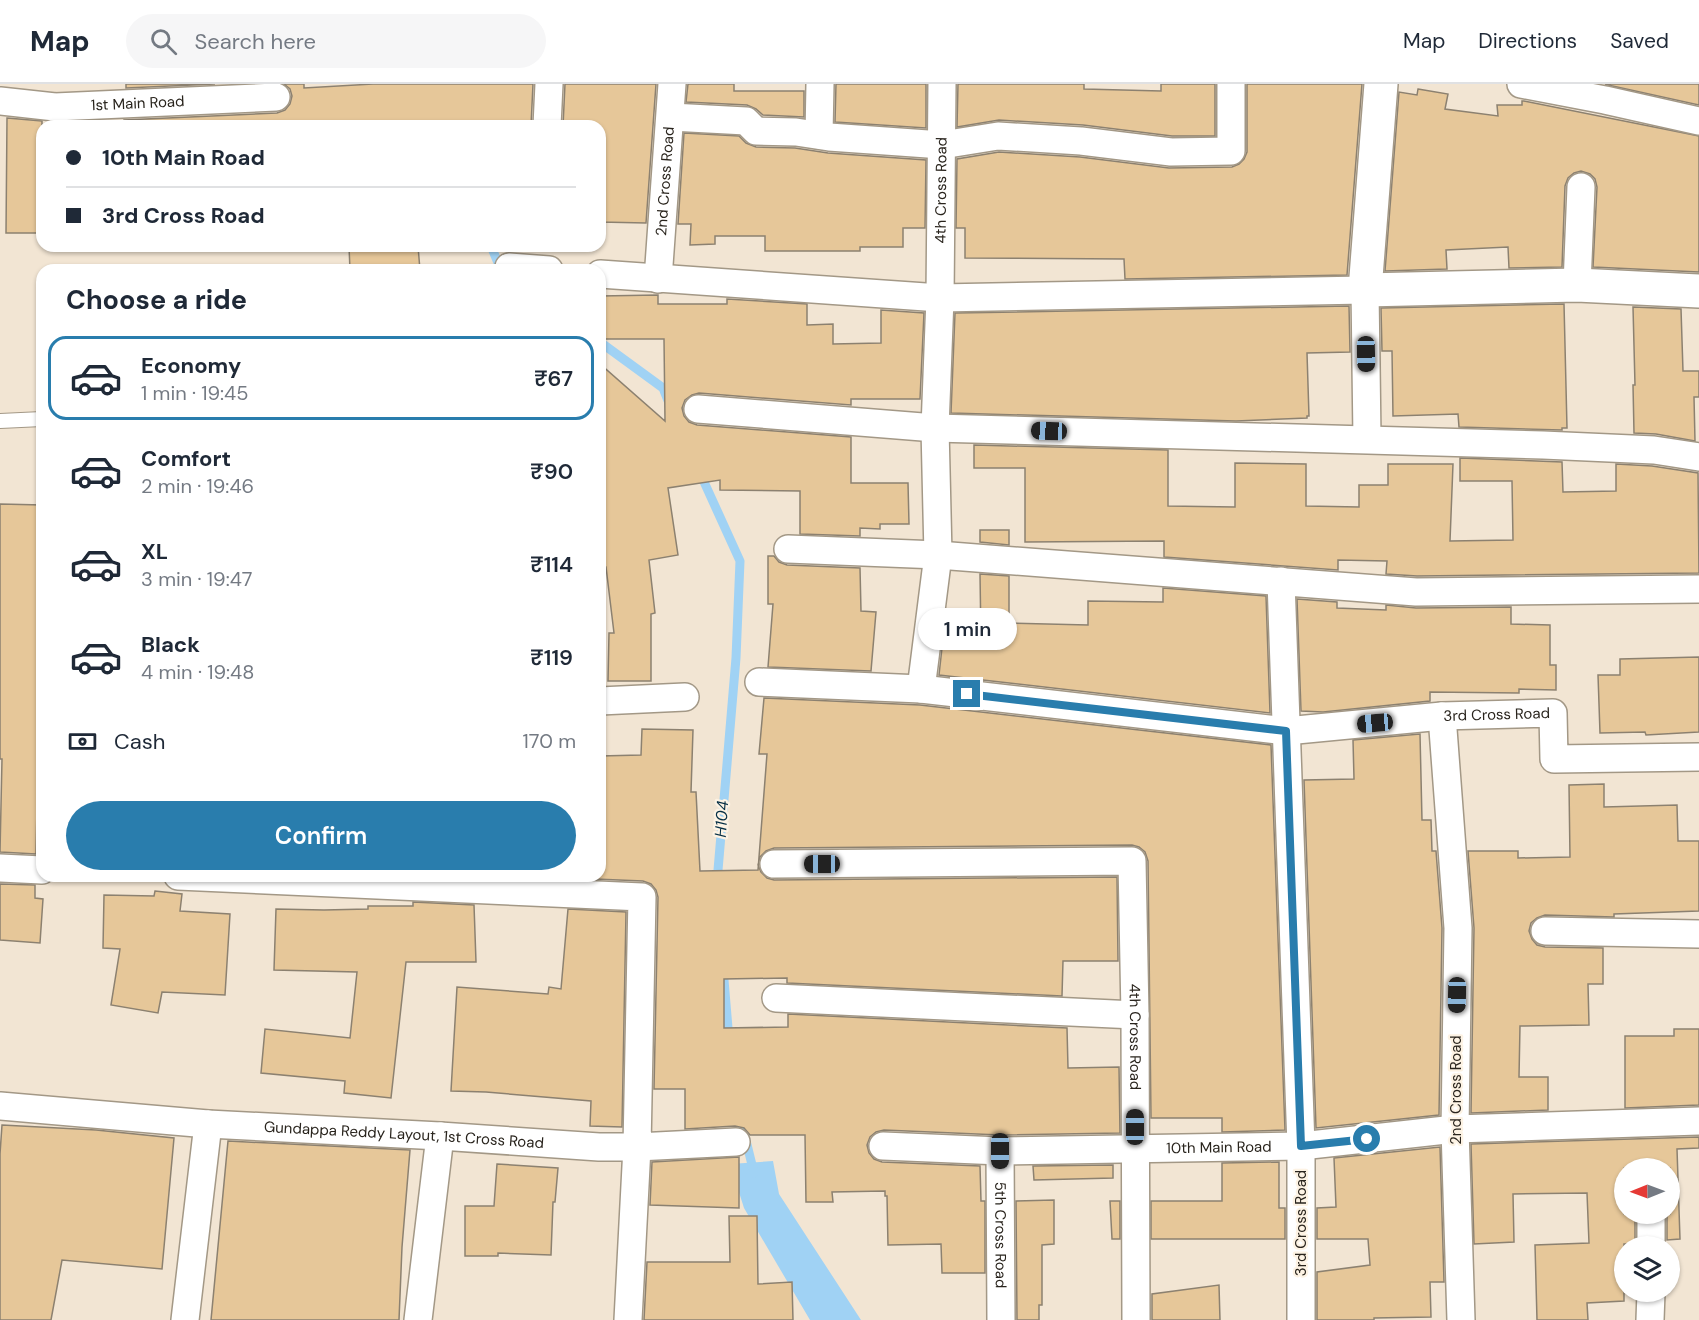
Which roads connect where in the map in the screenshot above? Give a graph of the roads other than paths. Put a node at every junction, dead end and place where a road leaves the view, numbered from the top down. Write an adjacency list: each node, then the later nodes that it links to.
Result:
1 (549, 84): 11 (street)
2 (672, 84): 10 (street, 2nd Cross Road)
3 (820, 84): 13 (street)
4 (942, 84): 14 (street, 4th Cross Road)
5 (1231, 84): 14 (street)
6 (1381, 84): 19 (street)
7 (1521, 84): 12 (street)
8 (276, 97): 9 (street, 1st Main Road)
9 (0, 100)
10 (671, 117): 13 (street); 17 (street, 2nd Cross Road)
11 (547, 120)
12 (1699, 122)
13 (819, 135): 14 (street)
14 (942, 145): 21 (street, 4th Cross Road)
15 (1581, 187): 18 (street)
16 (606, 275): 17 (street)
17 (658, 279): 21 (street)
18 (1577, 285): 19 (street); 20 (street)
19 (1365, 290): 21 (street); 26 (street)
20 (1699, 291)
21 (940, 298): 25 (street, 4th Cross Road)
22 (698, 409): 25 (street)
23 (36, 419): 24 (lane)
24 (0, 421)
25 (935, 428): 26 (street); 29 (street, 4th Cross Road)
26 (1367, 439): 27 (street)
27 (1699, 457)
28 (789, 549): 29 (street)
29 (938, 555): 30 (street); 33 (street, 4th Cross Road)
30 (1281, 581): 31 (street); 37 (street)
31 (1699, 589)
32 (759, 682): 33 (street, 3rd Cross Road)
33 (921, 689): 37 (street, 3rd Cross Road)
34 (685, 697): 35 (street)
35 (606, 701)
36 (1442, 716): 37 (street, 3rd Cross Road); 38 (street, 3rd Cross Road); 51 (street, 2nd Cross Road)
37 (1286, 731): 55 (street, 3rd Cross Road)
38 (1699, 757)
39 (774, 864): 47 (street, 4th Cross Road)
40 (0, 868): 41 (street)
41 (36, 870)
42 (436, 882): 43 (street)
43 (565, 885): 56 (street)
44 (1545, 931): 45 (street)
45 (1699, 934)
46 (776, 998): 47 (street)
47 (1135, 1015): 57 (street, 4th Cross Road)
48 (0, 1106): 50 (street, Gundappa Reddy Layout, 1st Cross Road)
49 (1699, 1121): 51 (street, 10th Main Road)
50 (208, 1124): 52 (street, Gundappa Reddy Layout, 1st Cross Road); 60 (street)
51 (1455, 1129): 55 (street, 10th Main Road); 66 (street, 2nd Cross Road)
52 (440, 1136): 56 (street, Gundappa Reddy Layout, 1st Cross Road); 61 (street)
53 (736, 1142): 56 (street, Gundappa Reddy Layout, 1st Cross Road)
54 (883, 1146): 58 (street, 10th Main Road)
55 (1301, 1146): 57 (street, 10th Main Road); 65 (street, 3rd Cross Road)
56 (636, 1147): 62 (street)
57 (1135, 1149): 58 (street, 10th Main Road); 64 (street, 4th Cross Road)
58 (1000, 1151): 63 (street, 5th Cross Road)
59 (1651, 1302): 67 (street)
60 (185, 1320)
61 (418, 1320)
62 (628, 1320)
63 (1001, 1320)
64 (1136, 1320)
65 (1301, 1320)
66 (1461, 1320)
67 (1650, 1320)

